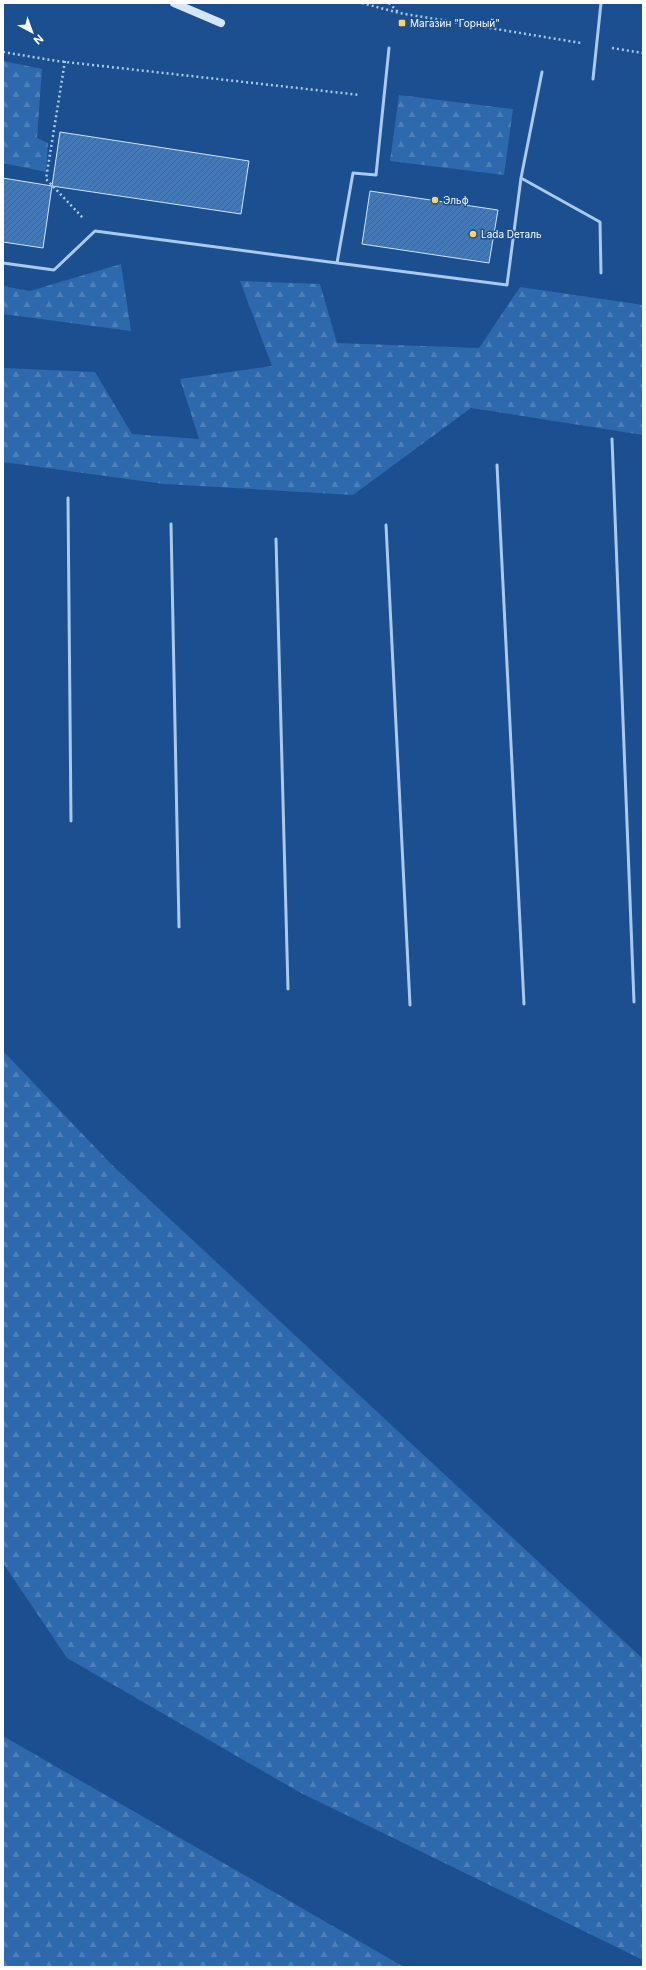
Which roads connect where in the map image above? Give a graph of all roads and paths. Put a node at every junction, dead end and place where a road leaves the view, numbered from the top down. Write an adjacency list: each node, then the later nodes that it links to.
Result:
1 (174, 3): 6 (street)
2 (362, 3): 5 (path)
3 (389, 3): 5 (path)
4 (601, 3): 7 (lane)
5 (399, 13): 7 (path)
6 (221, 22)
7 (597, 46): 10 (path); 13 (lane)
8 (389, 48): 18 (lane)
9 (3, 52): 11 (path)
10 (643, 53)
11 (65, 61): 14 (path); 16 (path)
12 (542, 72): 15 (lane)
13 (592, 80)
14 (360, 95)
15 (521, 178): 18 (lane); 19 (lane)
16 (95, 231): 17 (lane); 18 (lane)
17 (3, 263)
18 (337, 263)
19 (601, 274)
20 (612, 439): 29 (lane)
21 (498, 465): 30 (lane)
22 (68, 498): 26 (lane)
23 (171, 524): 27 (lane)
24 (386, 525): 31 (lane)
25 (276, 539): 28 (lane)
26 (71, 821)
27 (179, 927)
28 (288, 989)
29 (634, 1002)
30 (524, 1004)
31 (410, 1005)

